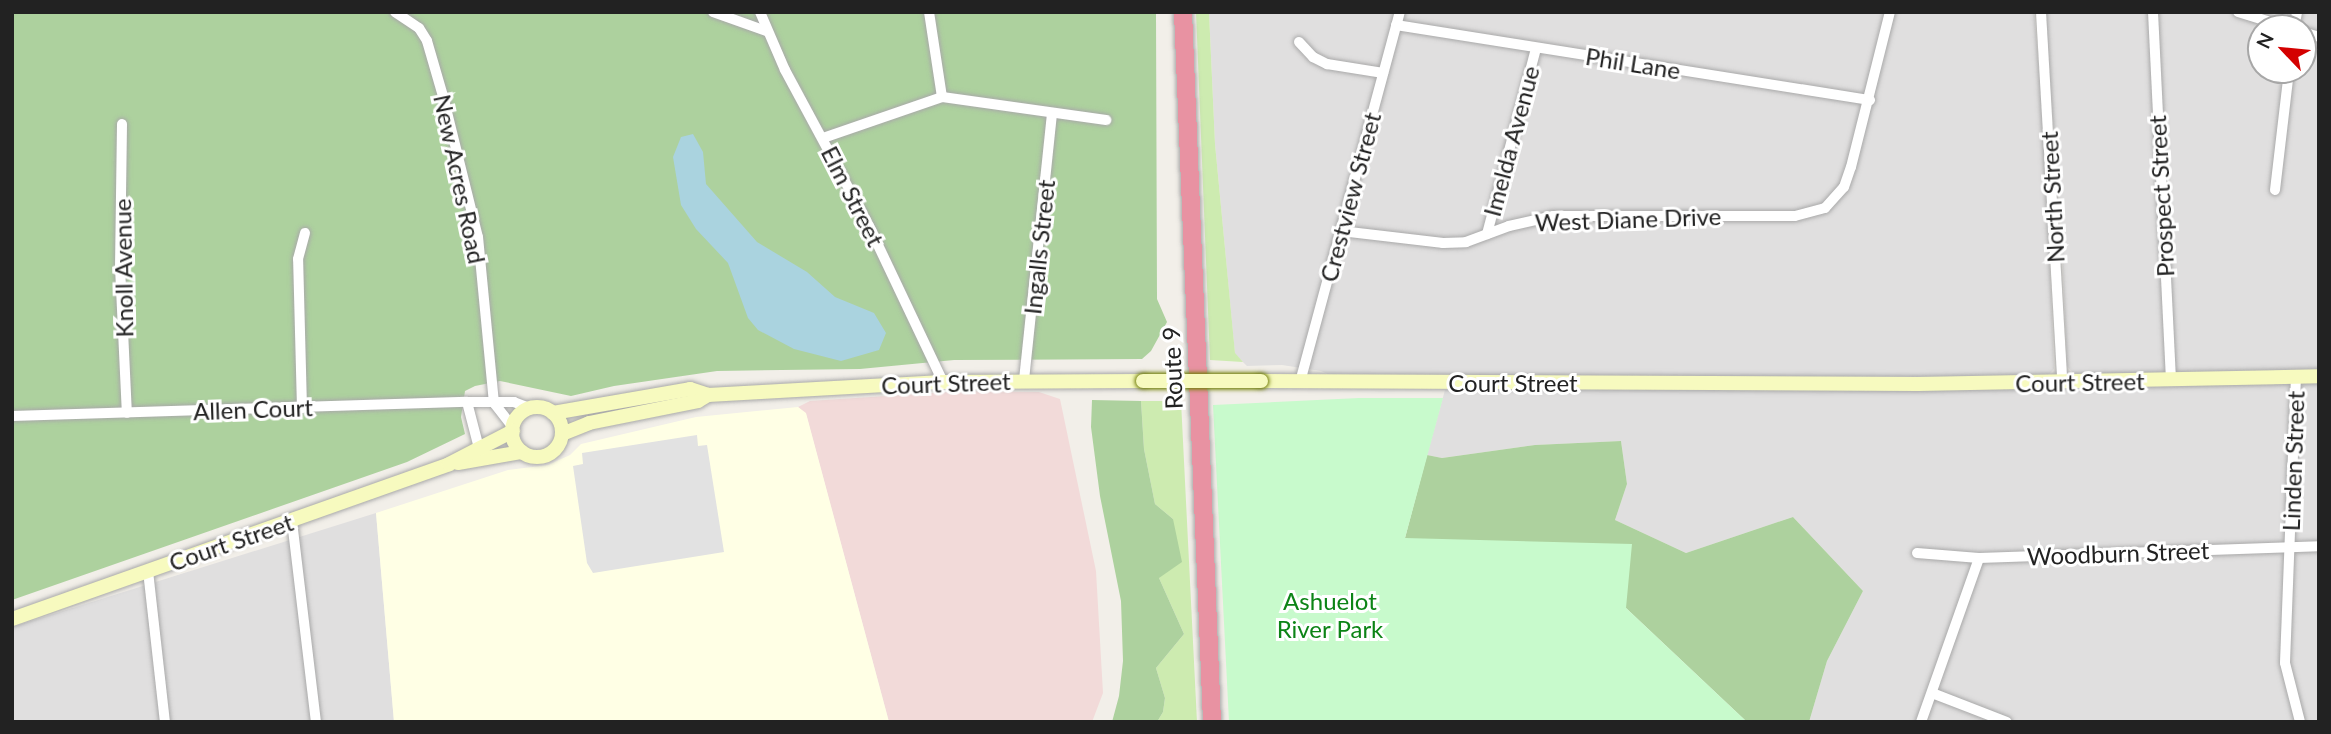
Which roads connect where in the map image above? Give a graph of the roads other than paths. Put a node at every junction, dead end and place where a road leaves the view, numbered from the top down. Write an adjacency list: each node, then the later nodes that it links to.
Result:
1 (395, 12): 35 (street, New Acres Road)
2 (713, 12): 11 (street)
3 (760, 12): 11 (street, Elm Street)
4 (929, 12): 16 (street)
5 (1183, 12): 56 (highway, Route 9)
6 (1399, 12): 10 (street, Crestview Street)
7 (1890, 12): 17 (street, West Diane Drive)
8 (2041, 12): 30 (street, North Street)
9 (2153, 12): 29 (street, Prospect Street)
10 (1396, 25): 13 (street, Phil Lane); 14 (street, Crestview Street)
11 (766, 31): 21 (street, Elm Street)
12 (1299, 42): 14 (street)
13 (1536, 48): 17 (street, Phil Lane); 25 (street, Imelda Avenue)
14 (1383, 73): 23 (street, Crestview Street)
15 (2287, 84): 22 (street)
16 (942, 97): 18 (street); 21 (street)
17 (1870, 100): 25 (street, West Diane Drive)
18 (1052, 113): 19 (street); 28 (street, Ingalls Street)
19 (1106, 120)
20 (122, 124): 38 (street, Knoll Avenue)
21 (823, 138): 31 (street, Elm Street)
22 (2275, 190)
23 (1341, 231): 25 (street, West Diane Drive); 32 (street, Crestview Street)
24 (305, 233): 36 (street)
25 (1487, 234)
26 (2296, 376): 27 (main road, Court Street); 29 (main road, Court Street); 48 (street, Linden Street)
27 (2319, 376)
28 (1024, 380): 31 (main road, Court Street); 32 (main road, Court Street, bridge)
29 (2171, 380): 30 (main road, Court Street)
30 (2062, 381): 32 (main road, Court Street)
31 (943, 382): 33 (main road, Court Street)
32 (1300, 382)
33 (708, 395): 39 (main road, Court Street); 42 (main road, Court Street)
34 (467, 402): 35 (street, Allen Court); 36 (street, Allen Court); 43 (street)
35 (494, 404): 37 (street, Allen Court); 41 (street)
36 (302, 408): 38 (street, Allen Court)
37 (530, 408): 39 (main road, Court Street); 41 (main road, Court Street)
38 (127, 413): 40 (street, Allen Court)
39 (553, 413): 42 (main road)
40 (12, 416)
41 (513, 429): 43 (main road, Court Street); 44 (main road)
42 (562, 434): 44 (main road, Court Street)
43 (479, 448): 45 (main road, Court Street)
44 (522, 452): 45 (main road, Court Street)
45 (449, 464): 46 (main road, Court Street)
46 (292, 521): 51 (main road, Court Street); 55 (street)
47 (2319, 546): 48 (street, Woodburn Street)
48 (2290, 547): 50 (street, Woodburn Street); 59 (street, Linden Street)
49 (1917, 553): 50 (street, Woodburn Street)
50 (1979, 558): 53 (street)
51 (148, 571): 52 (main road, Court Street); 54 (street)
52 (12, 619)
53 (1932, 693): 57 (street); 58 (street)
54 (165, 722)
55 (316, 722)
56 (1212, 722)
57 (1921, 722)
58 (2007, 722)
59 (2300, 722)

